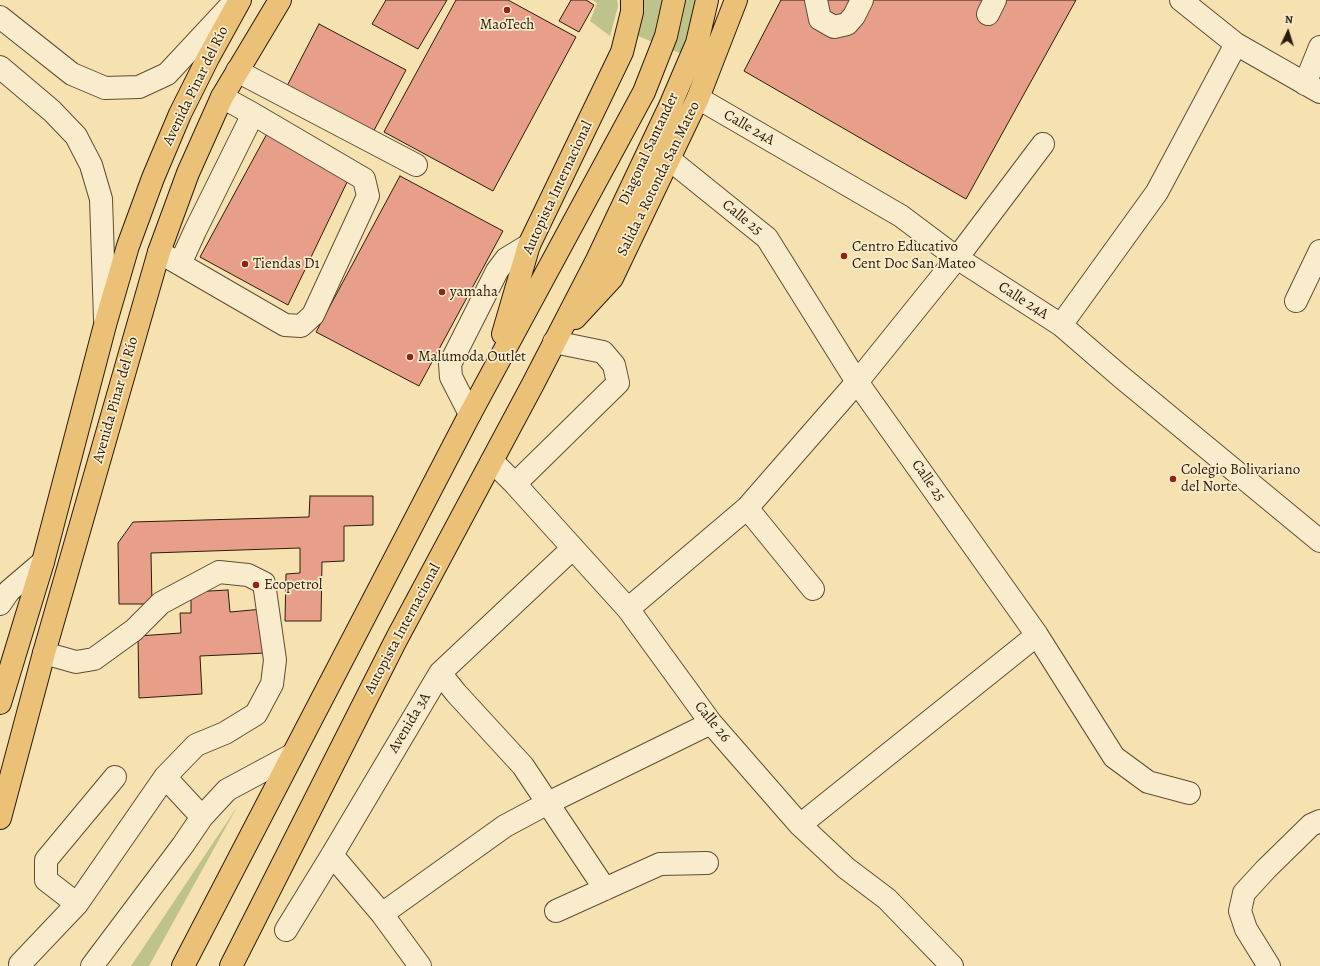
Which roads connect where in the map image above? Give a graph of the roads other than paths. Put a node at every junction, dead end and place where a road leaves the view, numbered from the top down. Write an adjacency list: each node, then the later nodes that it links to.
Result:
1 (236, 0): 11 (street)
2 (240, 0): 31 (main road, Avenida Pinar del Río)
3 (280, 0): 15 (main road, Avenida Pinar del Río)
4 (632, 0): 24 (main road, Autopista Internacional)
5 (674, 0): 23 (main road, Diagonal Santander)
6 (707, 0): 29 (main road, Diagonal Santander)
7 (736, 0): 18 (main road, Salida a Rotonda San Mateo)
8 (816, 0): 9 (street)
9 (862, 0)
10 (1181, 0): 12 (street)
11 (0, 17)
12 (1236, 44): 16 (street); 32 (street)
13 (1320, 47): 16 (street)
14 (0, 67): 31 (street)
15 (237, 71): 17 (main road, Avenida Pinar del Río); 22 (street)
16 (1312, 88)
17 (222, 97): 19 (street); 26 (main road, Avenida Pinar del Río)
18 (698, 98): 21 (main road, Salida a Rotonda San Mateo); 27 (street, Calle 24A)
19 (254, 114): 28 (street); 28 (street)
20 (1043, 144): 27 (street)
21 (669, 159): 33 (main road, Salida a Rotonda San Mateo); 35 (street, Calle 25)
22 (416, 165)
23 (565, 237): 34 (main road, Autopista Internacional)
24 (529, 245): 34 (main road, Autopista Internacional); 36 (street)
25 (1320, 251): 30 (street)
26 (158, 252): 28 (street); 47 (main road, Avenida Pinar del Río)
27 (957, 258): 32 (street, Calle 24A); 35 (street)
28 (180, 264)
29 (579, 294): 33 (main road, Autopista Internacional)
30 (1296, 302)
31 (105, 325): 42 (main road, Avenida Pinar del Río)
32 (1060, 325): 40 (street, Calle 24A)
33 (554, 342): 37 (main road, Autopista Internacional); 38 (street)
34 (490, 379): 36 (main road, Autopista Internacional)
35 (857, 382): 39 (street); 46 (street, Calle 25)
36 (470, 414): 51 (main road, Autopista Internacional)
37 (492, 461): 38 (street, Calle 26); 70 (main road, Autopista Internacional)
38 (515, 484): 41 (street, Calle 26)
39 (746, 508): 43 (street); 45 (street)
40 (1320, 541)
41 (573, 548): 45 (street, Calle 26); 48 (street, Avenida 3A)
42 (43, 562): 44 (street); 49 (main road, Avenida Pinar del Río)
43 (813, 589)
44 (0, 604)
45 (628, 609): 50 (street, Calle 26)
46 (1037, 636): 54 (street, Calle 25); 59 (street)
47 (44, 653): 53 (street); 57 (main road, Avenida Pinar del Río)
48 (440, 673): 55 (street); 60 (street, Avenida 3A)
49 (0, 703)
50 (711, 723): 55 (street); 59 (street, Calle 26)
51 (292, 755): 56 (street); 69 (main road, Autopista Internacional)
52 (115, 777): 63 (street)
53 (165, 777): 56 (street); 63 (street)
54 (1189, 793)
55 (548, 803): 62 (street); 65 (street)
56 (202, 817): 68 (street)
57 (0, 818)
58 (1320, 821): 73 (street)
59 (800, 825): 72 (street, Calle 26)
60 (332, 855): 65 (street); 66 (street, Avenida 3A)
61 (707, 863): 62 (street)
62 (604, 889): 64 (street)
63 (77, 904): 67 (street)
64 (556, 911)
65 (382, 914): 71 (street)
66 (286, 930)
67 (20, 964)
68 (92, 966)
69 (183, 966)
70 (231, 966)
71 (420, 966)
72 (952, 966)
73 (1269, 966)

